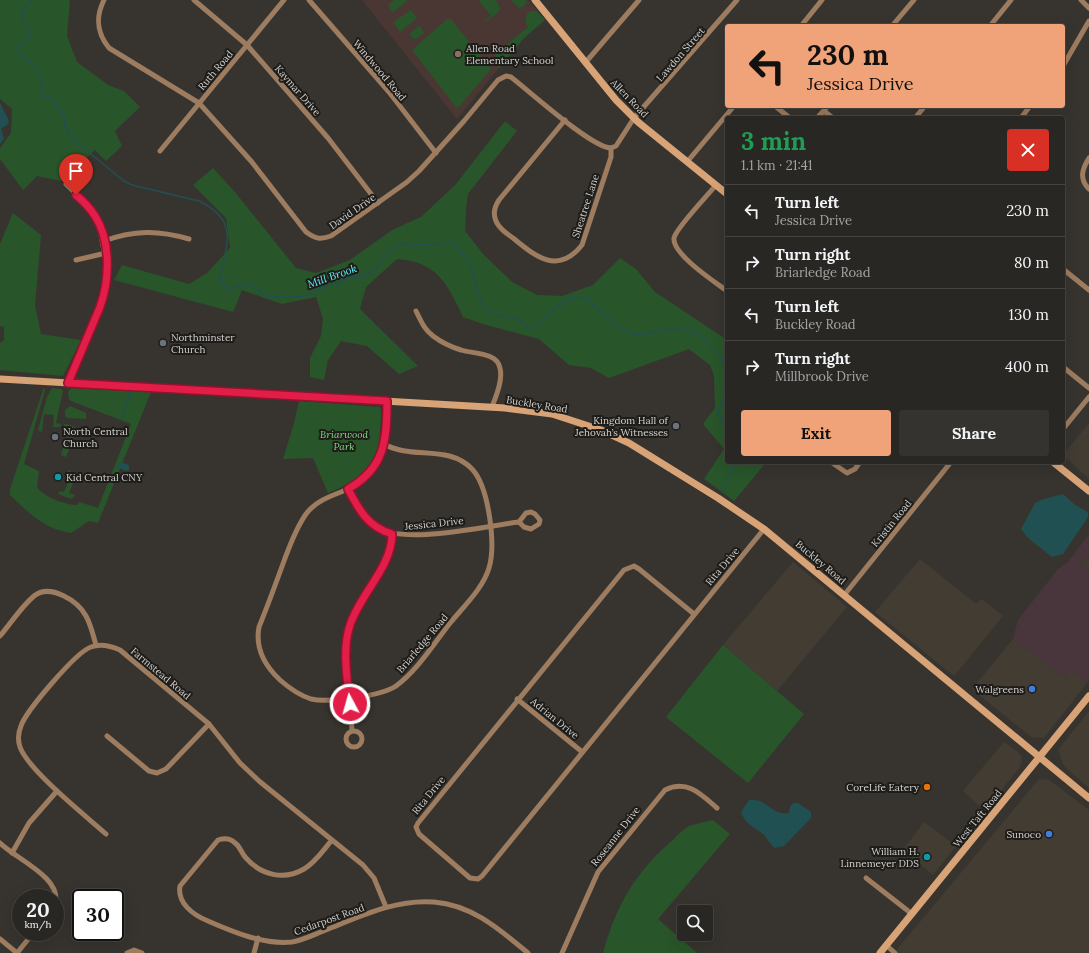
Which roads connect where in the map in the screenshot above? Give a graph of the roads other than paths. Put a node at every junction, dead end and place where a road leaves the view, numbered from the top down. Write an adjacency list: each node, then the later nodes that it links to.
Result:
1 (104, 0): 20 (street, David Drive)
2 (194, 0): 17 (street, Kaymar Drive)
3 (284, 0): 17 (street, Ruth Road)
4 (308, 0): 36 (street, Windwood Road)
5 (639, 0): 19 (street)
6 (737, 0): 32 (street, Lawdon Street)
7 (822, 0): 14 (street)
8 (914, 0): 15 (street)
9 (1011, 0): 16 (street)
10 (1081, 0): 12 (street)
11 (537, 1): 19 (street, Allen Road)
12 (1089, 8)
13 (1089, 20): 18 (street)
14 (803, 24)
15 (894, 24)
16 (992, 24)
17 (247, 45): 20 (street, Ruth Road); 43 (street, Kaymar Drive)
18 (1065, 62)
19 (585, 63): 32 (street, Allen Road)
20 (199, 103): 35 (street, Ruth Road); 43 (street, David Drive)
21 (732, 108): 26 (street)
22 (778, 108): 27 (street)
23 (826, 108): 28 (street)
24 (923, 108): 29 (street)
25 (1028, 108): 30 (street)
26 (726, 116)
27 (788, 116)
28 (819, 116)
29 (917, 116)
30 (1022, 116)
31 (725, 117): 38 (street)
32 (634, 118): 34 (street); 38 (street, Allen Road)
33 (565, 120): 34 (street, David Drive); 34 (street, Sheatree Lane); 36 (street, David Drive)
34 (611, 148)
35 (160, 151)
36 (436, 153): 43 (street, David Drive)
37 (1089, 158): 41 (street)
38 (687, 162): 40 (street, Allen Road)
39 (66, 184): 45 (street)
40 (716, 185): 42 (street, Allen Road); 49 (street)
41 (1089, 189)
42 (725, 192)
43 (378, 203)
44 (189, 239): 45 (street)
45 (104, 241): 46 (street)
46 (106, 253): 47 (street); 54 (street)
47 (76, 260)
48 (1065, 271): 50 (street)
49 (725, 289)
50 (1089, 290)
51 (416, 311): 58 (street)
52 (1065, 369): 55 (street)
53 (0, 379): 54 (street, Buckley Road)
54 (68, 383): 57 (street, Buckley Road)
55 (1089, 388)
56 (1089, 397): 59 (street)
57 (387, 401): 58 (street, Buckley Road); 60 (street, Briarledge Road)
58 (492, 407): 69 (street, Buckley Road)
59 (1065, 427)
60 (384, 444): 65 (street, Briarledge Road); 68 (street, Briarledge Road)
61 (834, 464): 62 (street)
62 (858, 464)
63 (949, 464): 71 (street, Kristin Road)
64 (1055, 464): 66 (street)
65 (348, 489): 70 (street, Jessica Drive); 76 (street, Briarledge Road)
66 (1089, 491)
67 (519, 522): 68 (street, Jessica Drive)
68 (490, 525): 70 (street, Jessica Drive); 76 (street, Briarledge Road)
69 (764, 529): 71 (street, Buckley Road); 72 (street, Rita Drive)
70 (392, 534): 76 (street)
71 (845, 594): 82 (street, Buckley Road)
72 (694, 614): 77 (street, Rita Drive); 81 (street, Rita Drive)
73 (0, 636): 74 (street)
74 (96, 645): 78 (street, Farmstead Road); 83 (street)
75 (1089, 696): 82 (street, West Taft Road)
76 (350, 698): 79 (street)
77 (518, 700): 81 (street, Adrian Drive); 81 (street, Rita Drive)
78 (209, 724): 80 (street); 87 (street, Farmstead Road)
79 (352, 730)
80 (107, 736)
81 (582, 751)
82 (1040, 758): 84 (street, Buckley Road); 93 (street, West Taft Road)
83 (57, 791): 86 (street); 89 (street)
84 (1089, 798)
85 (717, 808): 103 (street, Roseanne Drive)
86 (106, 834)
87 (332, 840): 92 (street, Farmstead Road); 94 (street, Cedarpost Road)
88 (0, 843): 89 (street)
89 (12, 853): 91 (street)
90 (866, 878): 93 (street)
91 (54, 889)
92 (386, 908): 94 (street, Cedarpost Road); 102 (street, Cedarpost Road)
93 (912, 914): 97 (street, West Taft Road)
94 (258, 938): 101 (street)
95 (0, 939): 98 (street)
96 (27, 941): 98 (street)
97 (886, 945): 104 (street, West Taft Road); 105 (street)
98 (17, 953)
99 (127, 953): 100 (street)
100 (142, 953)
101 (254, 953)
102 (528, 953)
103 (562, 953)
104 (880, 953)
105 (895, 953)

